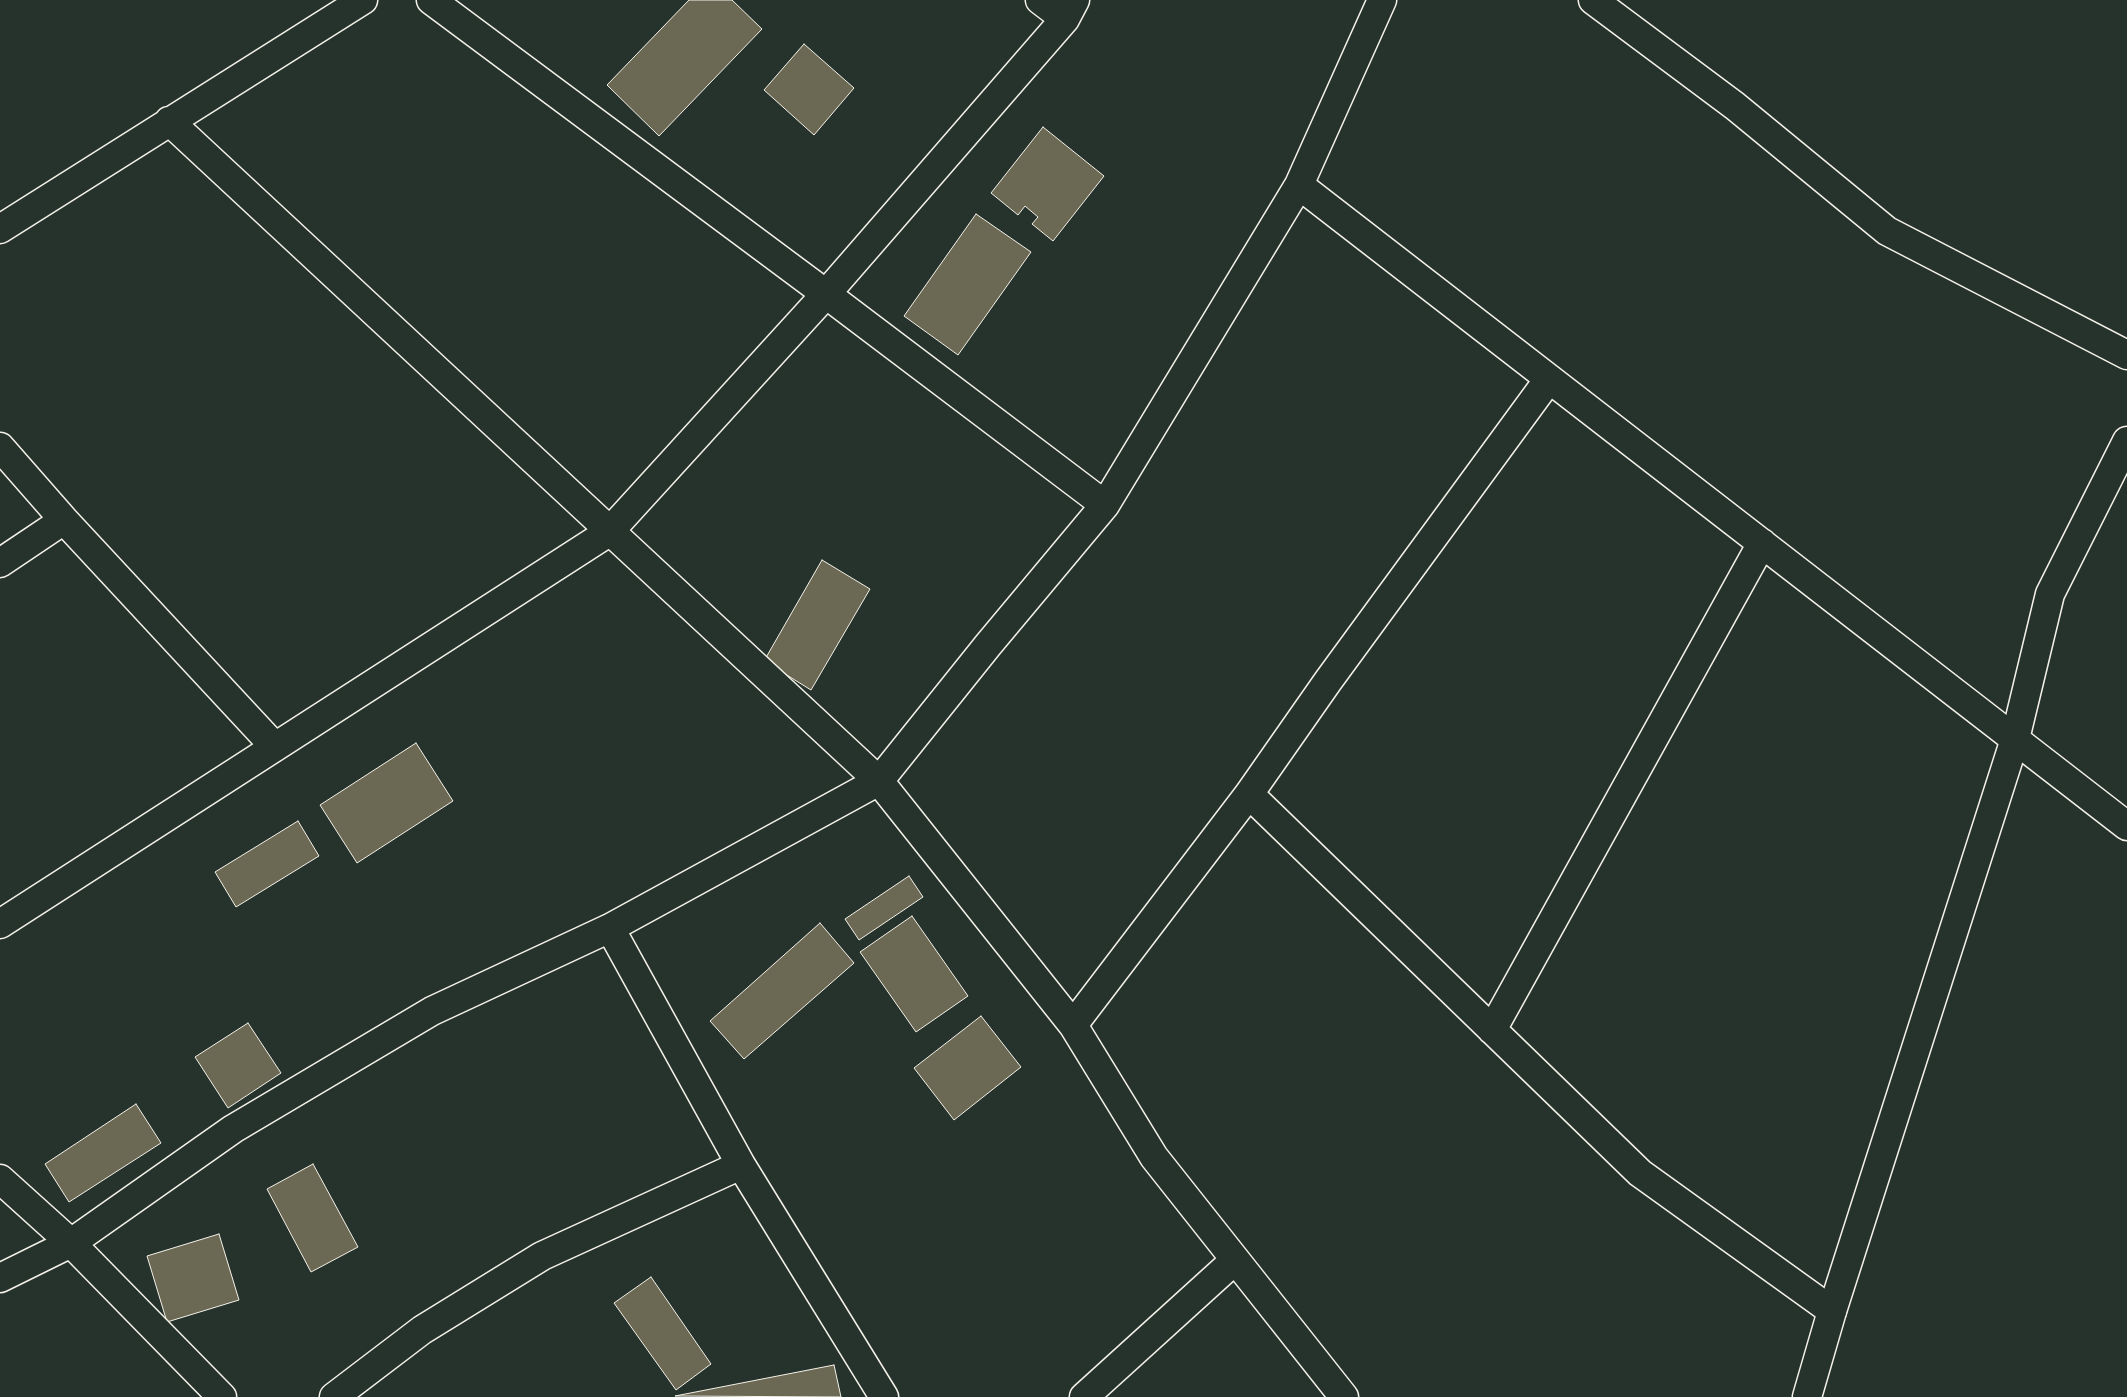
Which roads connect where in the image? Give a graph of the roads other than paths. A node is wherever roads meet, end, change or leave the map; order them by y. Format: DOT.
graph roads {
  1 [pos="363,0"];
  2 [pos="431,0"];
  3 [pos="1040,0"];
  4 [pos="1382,0"];
  5 [pos="1593,0"];
  6 [pos="1070,9"];
  7 [pos="169,121"];
  8 [pos="1299,185"];
  9 [pos="0,229"];
  10 [pos="826,294"];
  11 [pos="2127,355"];
  12 [pos="1549,379"];
  13 [pos="2127,441"];
  14 [pos="0,447"];
  15 [pos="1105,505"];
  16 [pos="64,520"];
  17 [pos="609,532"];
  18 [pos="1762,544"];
  19 [pos="0,563"];
  20 [pos="2015,739"];
  21 [pos="275,747"];
  22 [pos="878,781"];
  23 [pos="1249,794"];
  24 [pos="2127,826"];
  25 [pos="0,924"];
  26 [pos="610,928"];
  27 [pos="1073,1025"];
  28 [pos="1492,1030"];
  29 [pos="742,1165"];
  30 [pos="0,1179"];
  31 [pos="71,1243"];
  32 [pos="1235,1260"];
  33 [pos="0,1278"];
  34 [pos="1832,1311"];
  35 [pos="222,1397"];
  36 [pos="334,1397"];
  37 [pos="884,1397"];
  38 [pos="1084,1397"];
  39 [pos="1344,1397"];
  40 [pos="1807,1397"];
  1 -- 7 [label="street"];
  2 -- 10 [label="street"];
  3 -- 6 [label="street"];
  4 -- 8 [label="street"];
  5 -- 11 [label="street"];
  6 -- 10 [label="street"];
  7 -- 9 [label="street"];
  7 -- 17 [label="street"];
  8 -- 12 [label="street"];
  8 -- 15 [label="street"];
  10 -- 15 [label="street"];
  10 -- 17 [label="street"];
  12 -- 18 [label="street"];
  12 -- 23 [label="street"];
  13 -- 20 [label="street"];
  14 -- 16 [label="street"];
  15 -- 22 [label="street"];
  16 -- 19 [label="street"];
  16 -- 21 [label="street"];
  17 -- 21 [label="street"];
  17 -- 22 [label="street"];
  18 -- 20 [label="street"];
  18 -- 28 [label="street"];
  20 -- 24 [label="street"];
  20 -- 34 [label="street"];
  21 -- 25 [label="street"];
  22 -- 26 [label="street"];
  22 -- 27 [label="street"];
  23 -- 27 [label="street"];
  23 -- 28 [label="street"];
  26 -- 29 [label="street"];
  26 -- 31 [label="street"];
  27 -- 32 [label="street"];
  28 -- 34 [label="street"];
  29 -- 36 [label="street"];
  29 -- 37 [label="street"];
  30 -- 31 [label="street"];
  31 -- 33 [label="street"];
  31 -- 35 [label="street"];
  32 -- 38 [label="street"];
  32 -- 39 [label="street"];
  34 -- 40 [label="street"];
}
